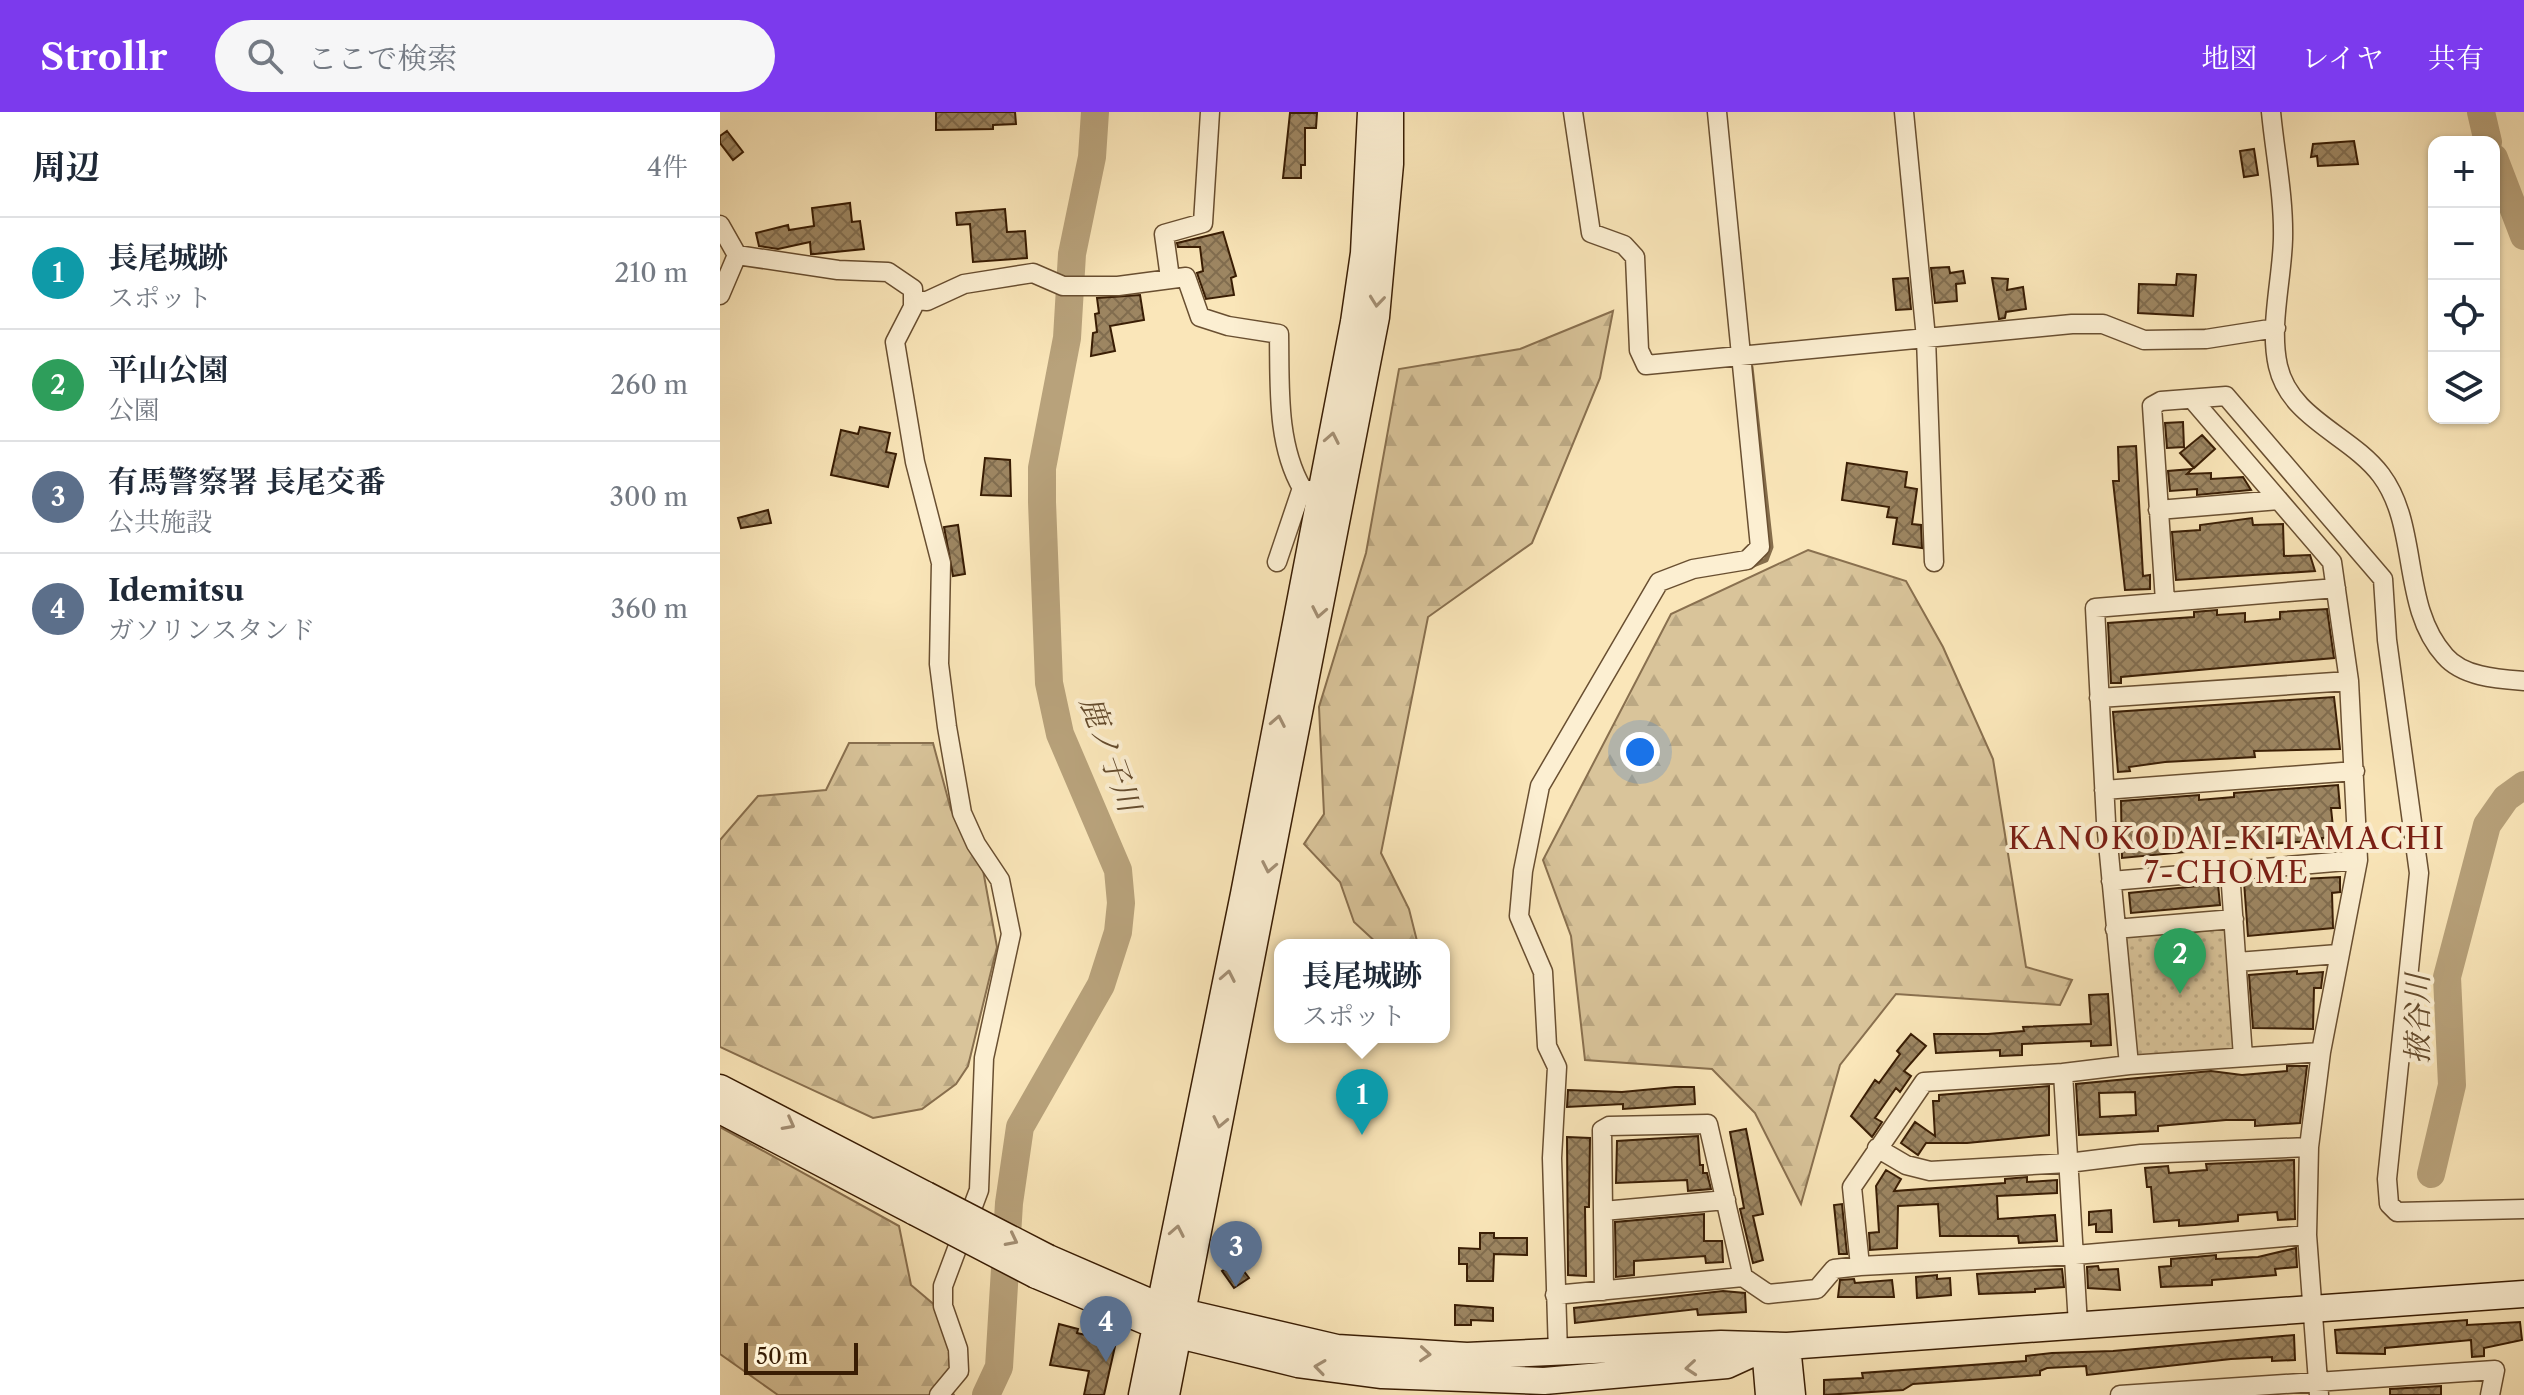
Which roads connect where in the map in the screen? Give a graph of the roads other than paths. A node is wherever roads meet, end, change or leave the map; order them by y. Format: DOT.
graph roads {
  1 [pos="1210,112"];
  2 [pos="1371,112"];
  3 [pos="1390,112"];
  4 [pos="1573,112"];
  5 [pos="1717,112"];
  6 [pos="1904,112"];
  7 [pos="2271,112"];
  8 [pos="720,225"];
  9 [pos="737,255"];
  10 [pos="1170,278"];
  11 [pos="720,295"];
  12 [pos="915,300"];
  13 [pos="2276,328"];
  14 [pos="1926,338"];
  15 [pos="1741,355"];
  16 [pos="2192,399"];
  17 [pos="1321,492"];
  18 [pos="2279,500"];
  19 [pos="2158,510"];
  20 [pos="1277,562"];
  21 [pos="1934,562"];
  22 [pos="2336,588"];
  23 [pos="2165,601"];
  24 [pos="2349,681"];
  25 [pos="2524,681"];
  26 [pos="2099,698"];
  27 [pos="2355,771"];
  28 [pos="2104,790"];
  29 [pos="2358,860"];
  30 [pos="2230,871"];
  31 [pos="2111,881"];
  32 [pos="2234,919"];
  33 [pos="2115,929"];
  34 [pos="2338,954"];
  35 [pos="2237,962"];
  36 [pos="2321,1052"];
  37 [pos="2243,1057"];
  38 [pos="2129,1065"];
  39 [pos="2063,1073"];
  40 [pos="720,1088"];
  41 [pos="720,1110"];
  42 [pos="2309,1147"];
  43 [pos="1877,1148"];
  44 [pos="2068,1163"];
  45 [pos="1726,1200"];
  46 [pos="921,1204"];
  47 [pos="2524,1209"];
  48 [pos="1603,1211"];
  49 [pos="2307,1235"];
  50 [pos="2075,1255"];
  51 [pos="1860,1266"];
  52 [pos="1743,1277"];
  53 [pos="1604,1291"];
  54 [pos="2524,1294"];
  55 [pos="1555,1295"];
  56 [pos="2314,1309"];
  57 [pos="1170,1321"];
  58 [pos="2078,1325"];
  59 [pos="1776,1347"];
  60 [pos="1558,1353"];
  61 [pos="2319,1389"];
  62 [pos="939,1395"];
  63 [pos="1142,1395"];
  64 [pos="1166,1395"];
  65 [pos="1769,1395"];
  66 [pos="1792,1395"];
  67 [pos="2120,1395"];
  68 [pos="2490,1395"];
  1 -- 10 [label="street"];
  17 -- 2 [label="street, one-way"];
  3 -- 17 [label="street, one-way"];
  4 -- 15 [label="street"];
  5 -- 15 [label="street"];
  6 -- 14 [label="street"];
  7 -- 13 [label="street"];
  8 -- 9 [label="street"];
  9 -- 11 [label="street"];
  9 -- 12 [label="street"];
  10 -- 12 [label="street"];
  10 -- 17 [label="street"];
  12 -- 62 [label="street"];
  13 -- 14 [label="street"];
  13 -- 25 [label="street"];
  14 -- 15 [label="street"];
  14 -- 21 [label="street"];
  15 -- 55 [label="street"];
  16 -- 18 [label="street"];
  16 -- 19 [label="street"];
  16 -- 47 [label="street"];
  17 -- 20 [label="street"];
  17 -- 57 [label="street"];
  18 -- 19 [label="street"];
  18 -- 22 [label="street"];
  19 -- 23 [label="street"];
  22 -- 23 [label="street"];
  22 -- 24 [label="street"];
  23 -- 26 [label="street"];
  24 -- 26 [label="street"];
  24 -- 27 [label="street"];
  26 -- 28 [label="street"];
  27 -- 28 [label="street"];
  27 -- 29 [label="street"];
  28 -- 31 [label="street"];
  29 -- 30 [label="street"];
  29 -- 34 [label="street"];
  30 -- 31 [label="street"];
  30 -- 32 [label="street"];
  31 -- 33 [label="street"];
  32 -- 33 [label="street"];
  32 -- 35 [label="street"];
  33 -- 38 [label="street"];
  34 -- 35 [label="street"];
  34 -- 36 [label="street"];
  35 -- 37 [label="street"];
  36 -- 37 [label="street"];
  36 -- 42 [label="street"];
  37 -- 38 [label="street"];
  38 -- 39 [label="street"];
  39 -- 43 [label="street"];
  39 -- 44 [label="street"];
  40 -- 46 [label="street, one-way"];
  41 -- 46 [label="street"];
  42 -- 44 [label="street"];
  42 -- 49 [label="street"];
  43 -- 44 [label="street"];
  43 -- 51 [label="street"];
  44 -- 50 [label="street"];
  45 -- 48 [label="street"];
  45 -- 48 [label="street"];
  45 -- 52 [label="street"];
  46 -- 57 [label="street, bridge"];
  48 -- 53 [label="street"];
  49 -- 50 [label="street"];
  49 -- 56 [label="street"];
  50 -- 51 [label="street"];
  50 -- 58 [label="street"];
  51 -- 52 [label="street"];
  52 -- 53 [label="street"];
  53 -- 55 [label="street"];
  54 -- 56 [label="street"];
  55 -- 60 [label="street"];
  56 -- 58 [label="street"];
  56 -- 61 [label="street"];
  59 -- 57 [label="street, one-way"];
  57 -- 60 [label="street, one-way"];
  57 -- 63 [label="street"];
  57 -- 64 [label="street"];
  58 -- 59 [label="street"];
  59 -- 60 [label="street"];
  59 -- 65 [label="street"];
  59 -- 66 [label="street"];
  61 -- 67 [label="street"];
  61 -- 68 [label="street"];
}
